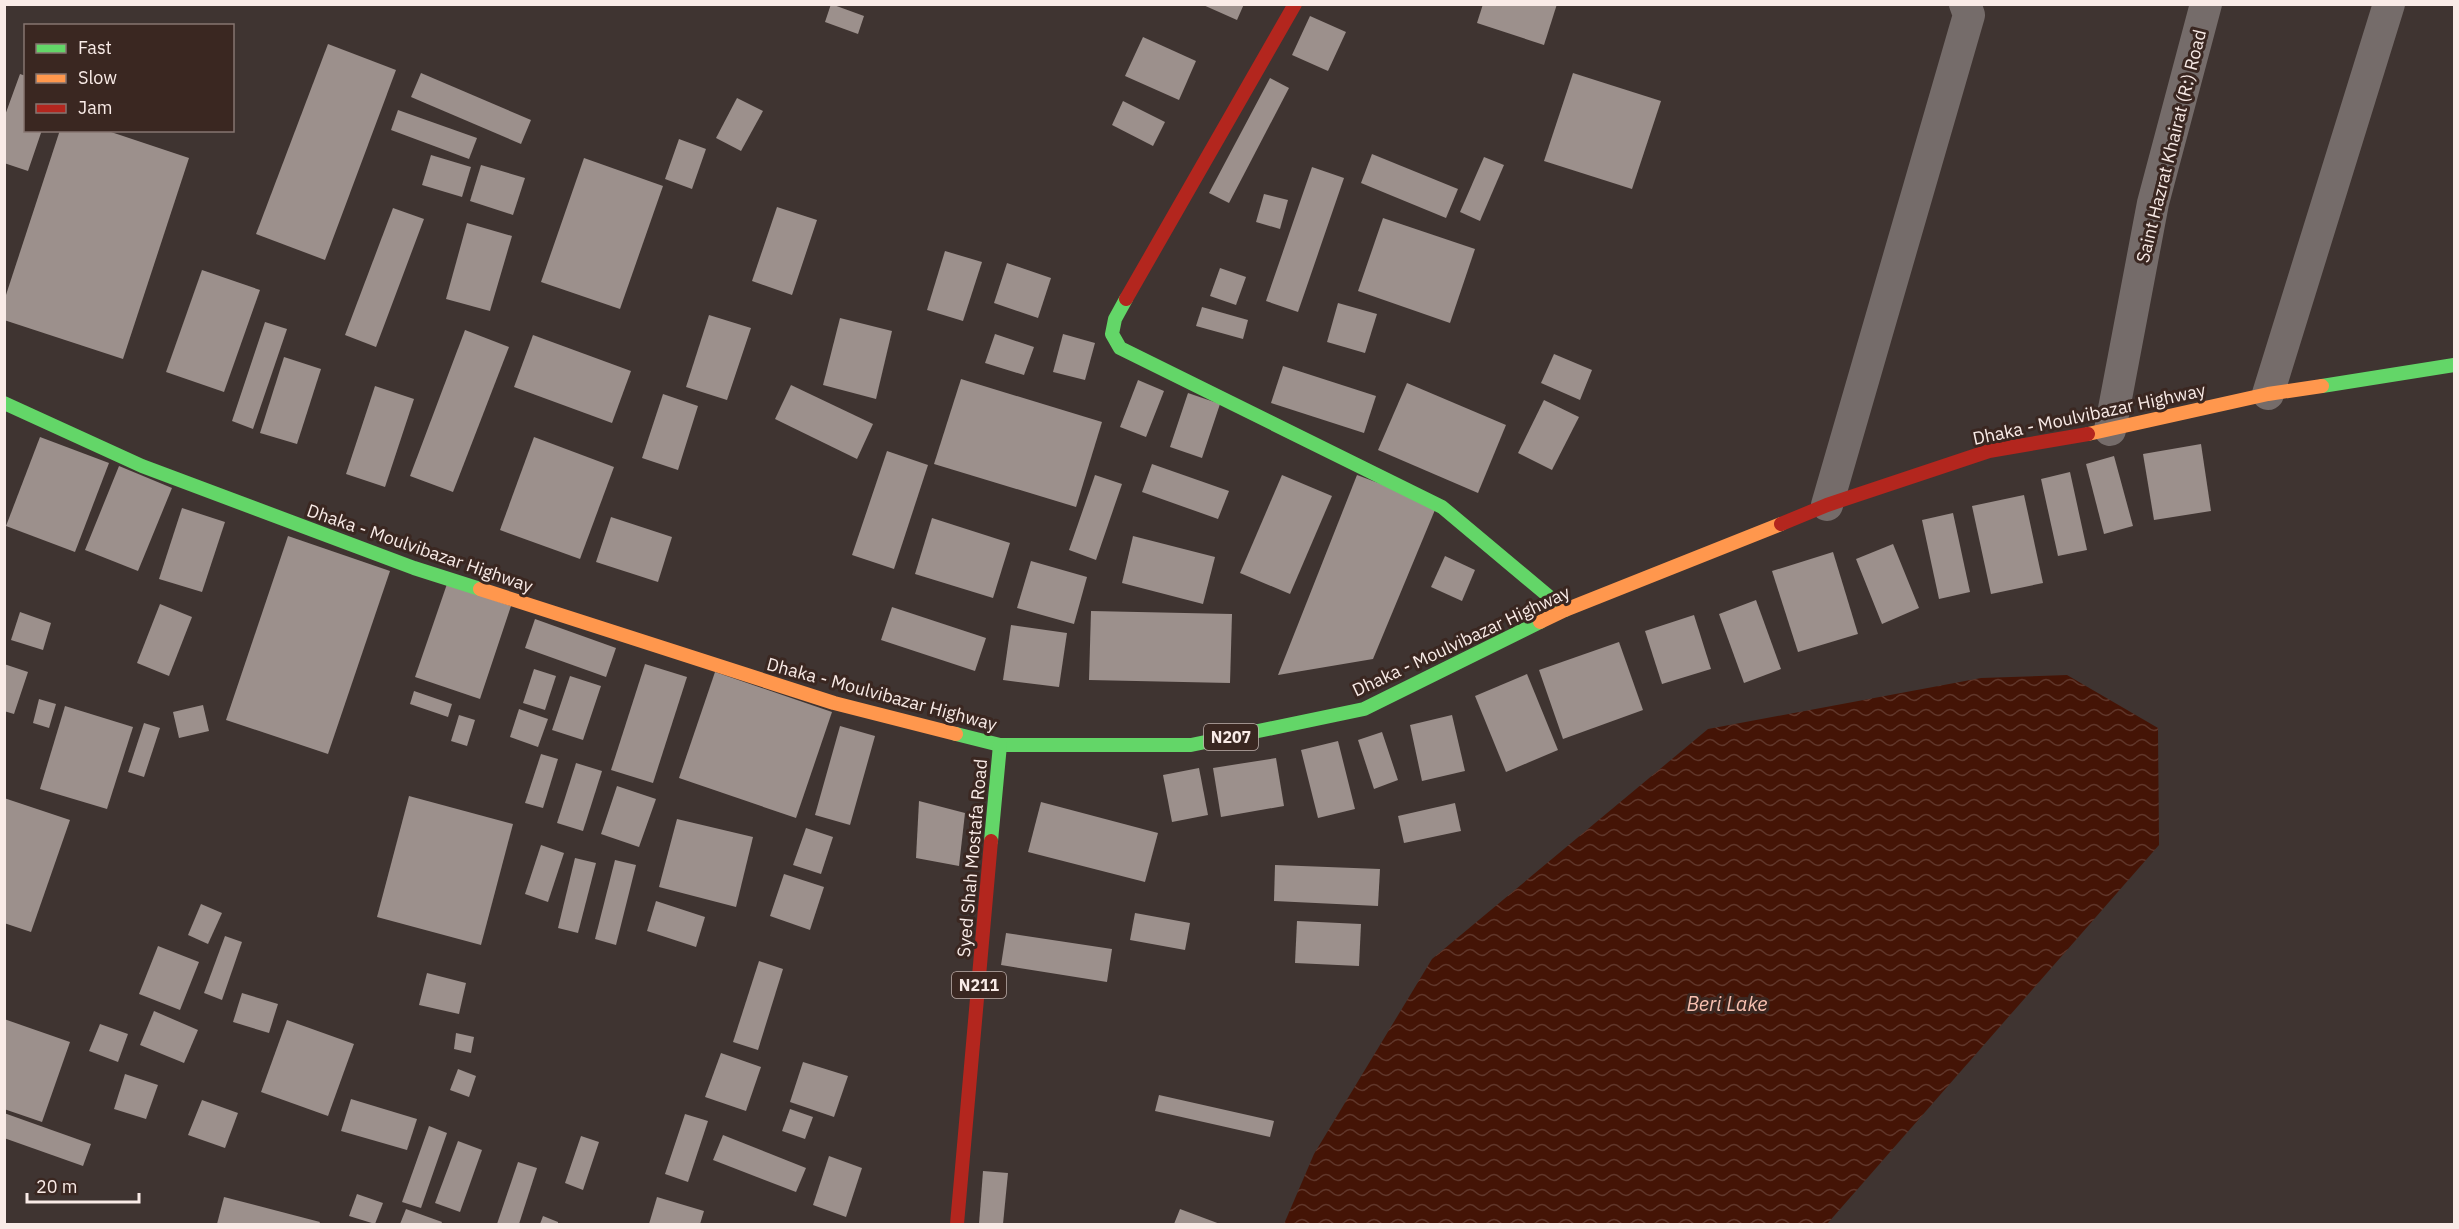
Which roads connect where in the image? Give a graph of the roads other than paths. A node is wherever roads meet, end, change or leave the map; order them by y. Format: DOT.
graph roads {
  1 [pos="1295,4"];
  2 [pos="1965,4"];
  3 [pos="2206,4"];
  4 [pos="2389,4"];
  5 [pos="2454,365"];
  6 [pos="2268,394"];
  7 [pos="4,403"];
  8 [pos="2110,430"];
  9 [pos="1827,505"];
  10 [pos="1565,610"];
  11 [pos="1000,745"];
  12 [pos="957,1224"];
  1 -- 10 [label="main road"];
  2 -- 9 [label="street"];
  3 -- 8 [label="street, Saint Hazrat Khairat (R:) Road"];
  4 -- 6 [label="street"];
  5 -- 6 [label="main road, Dhaka - Moulvibazar Highway / N207"];
  6 -- 8 [label="main road, Dhaka - Moulvibazar Highway / N207"];
  7 -- 11 [label="main road, Dhaka - Moulvibazar Highway / N207"];
  8 -- 9 [label="main road, Dhaka - Moulvibazar Highway / N207"];
  9 -- 10 [label="main road, Dhaka - Moulvibazar Highway / N207"];
  10 -- 11 [label="main road, Dhaka - Moulvibazar Highway / N207"];
  11 -- 12 [label="main road, Syed Shah Mostafa Road / N211"];
}
